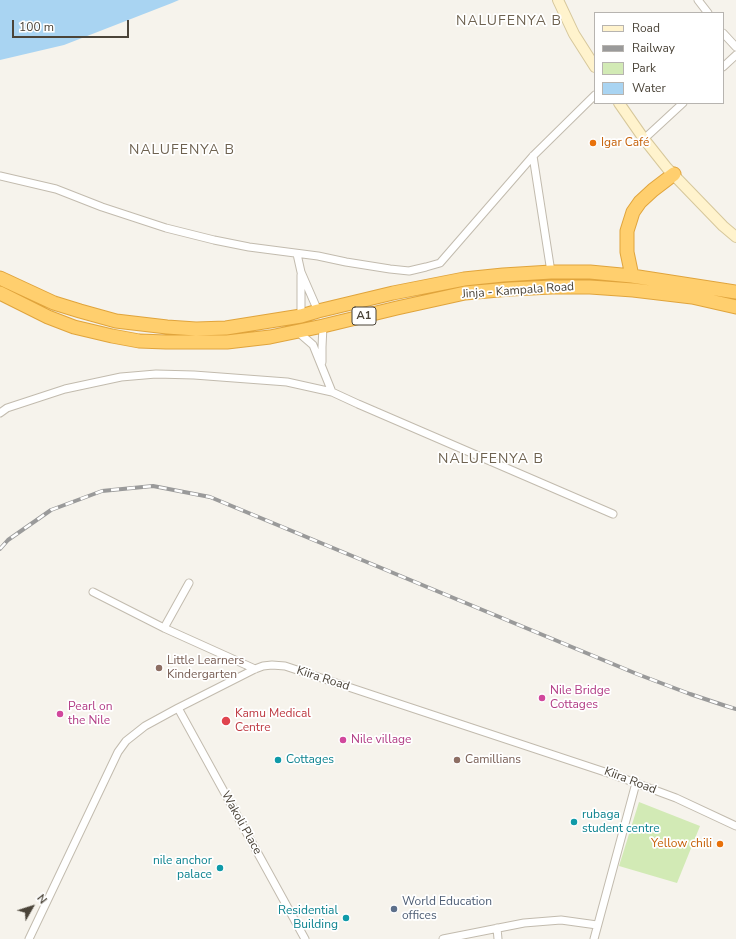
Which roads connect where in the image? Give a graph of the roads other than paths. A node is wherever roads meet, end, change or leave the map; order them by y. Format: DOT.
graph roads {
  1 [pos="558,0"];
  2 [pos="698,0"];
  3 [pos="707,12"];
  4 [pos="724,34"];
  5 [pos="736,47"];
  6 [pos="736,55"];
  7 [pos="594,65"];
  8 [pos="724,66"];
  9 [pos="594,96"];
  10 [pos="620,104"];
  11 [pos="683,104"];
  12 [pos="644,139"];
  13 [pos="533,156"];
  14 [pos="674,174"];
  15 [pos="0,176"];
  16 [pos="736,237"];
  17 [pos="297,254"];
  18 [pos="301,272"];
  19 [pos="551,272"];
  20 [pos="632,276"];
  21 [pos="0,278"];
  22 [pos="736,292"];
  23 [pos="0,293"];
  24 [pos="736,307"];
  25 [pos="318,311"];
  26 [pos="301,316"];
  27 [pos="323,326"];
  28 [pos="298,332"];
  29 [pos="322,368"];
  30 [pos="332,392"];
  31 [pos="0,413"];
  32 [pos="613,514"];
  33 [pos="189,583"];
  34 [pos="93,592"];
  35 [pos="164,628"];
  36 [pos="255,669"];
  37 [pos="178,708"];
  38 [pos="636,783"];
  39 [pos="736,826"];
  40 [pos="597,925"];
  41 [pos="497,928"];
  42 [pos="29,939"];
  43 [pos="305,939"];
  44 [pos="442,939"];
  45 [pos="498,939"];
  46 [pos="594,939"];
  1 -- 7 [label="main road"];
  2 -- 3 [label="street"];
  4 -- 5 [label="street"];
  6 -- 8 [label="street"];
  9 -- 13 [label="street"];
  10 -- 12 [label="main road"];
  11 -- 12 [label="street"];
  12 -- 14 [label="main road"];
  13 -- 17 [label="street"];
  13 -- 19 [label="street"];
  14 -- 16 [label="main road"];
  14 -- 20 [label="highway"];
  15 -- 17 [label="street"];
  17 -- 18 [label="street"];
  18 -- 25 [label="street"];
  18 -- 26 [label="street"];
  19 -- 20 [label="highway, Jinja - Kampala Road / A1"];
  19 -- 25 [label="highway, Jinja - Kampala Road / A1"];
  20 -- 22 [label="highway, Jinja - Kampala Road / A1"];
  21 -- 26 [label="highway, Jinja - Kampala Road / A1"];
  23 -- 28 [label="highway, Jinja - Kampala Road / A1"];
  24 -- 27 [label="highway, Jinja - Kampala Road / A1"];
  25 -- 26 [label="highway, Jinja - Kampala Road / A1"];
  27 -- 28 [label="highway, Jinja - Kampala Road / A1"];
  27 -- 29 [label="street"];
  28 -- 29 [label="street"];
  29 -- 30 [label="street"];
  30 -- 31 [label="street"];
  30 -- 32 [label="street"];
  33 -- 35 [label="street"];
  34 -- 35 [label="street"];
  35 -- 36 [label="street"];
  36 -- 37 [label="street, Kiira Road"];
  36 -- 38 [label="street, Kiira Road"];
  37 -- 42 [label="street, Kiira Road"];
  37 -- 43 [label="street, Wakoli Place"];
  38 -- 39 [label="street, Kiira Road"];
  38 -- 40 [label="street"];
  40 -- 41 [label="street"];
  40 -- 46 [label="street"];
  41 -- 44 [label="street"];
  41 -- 45 [label="street"];
}
